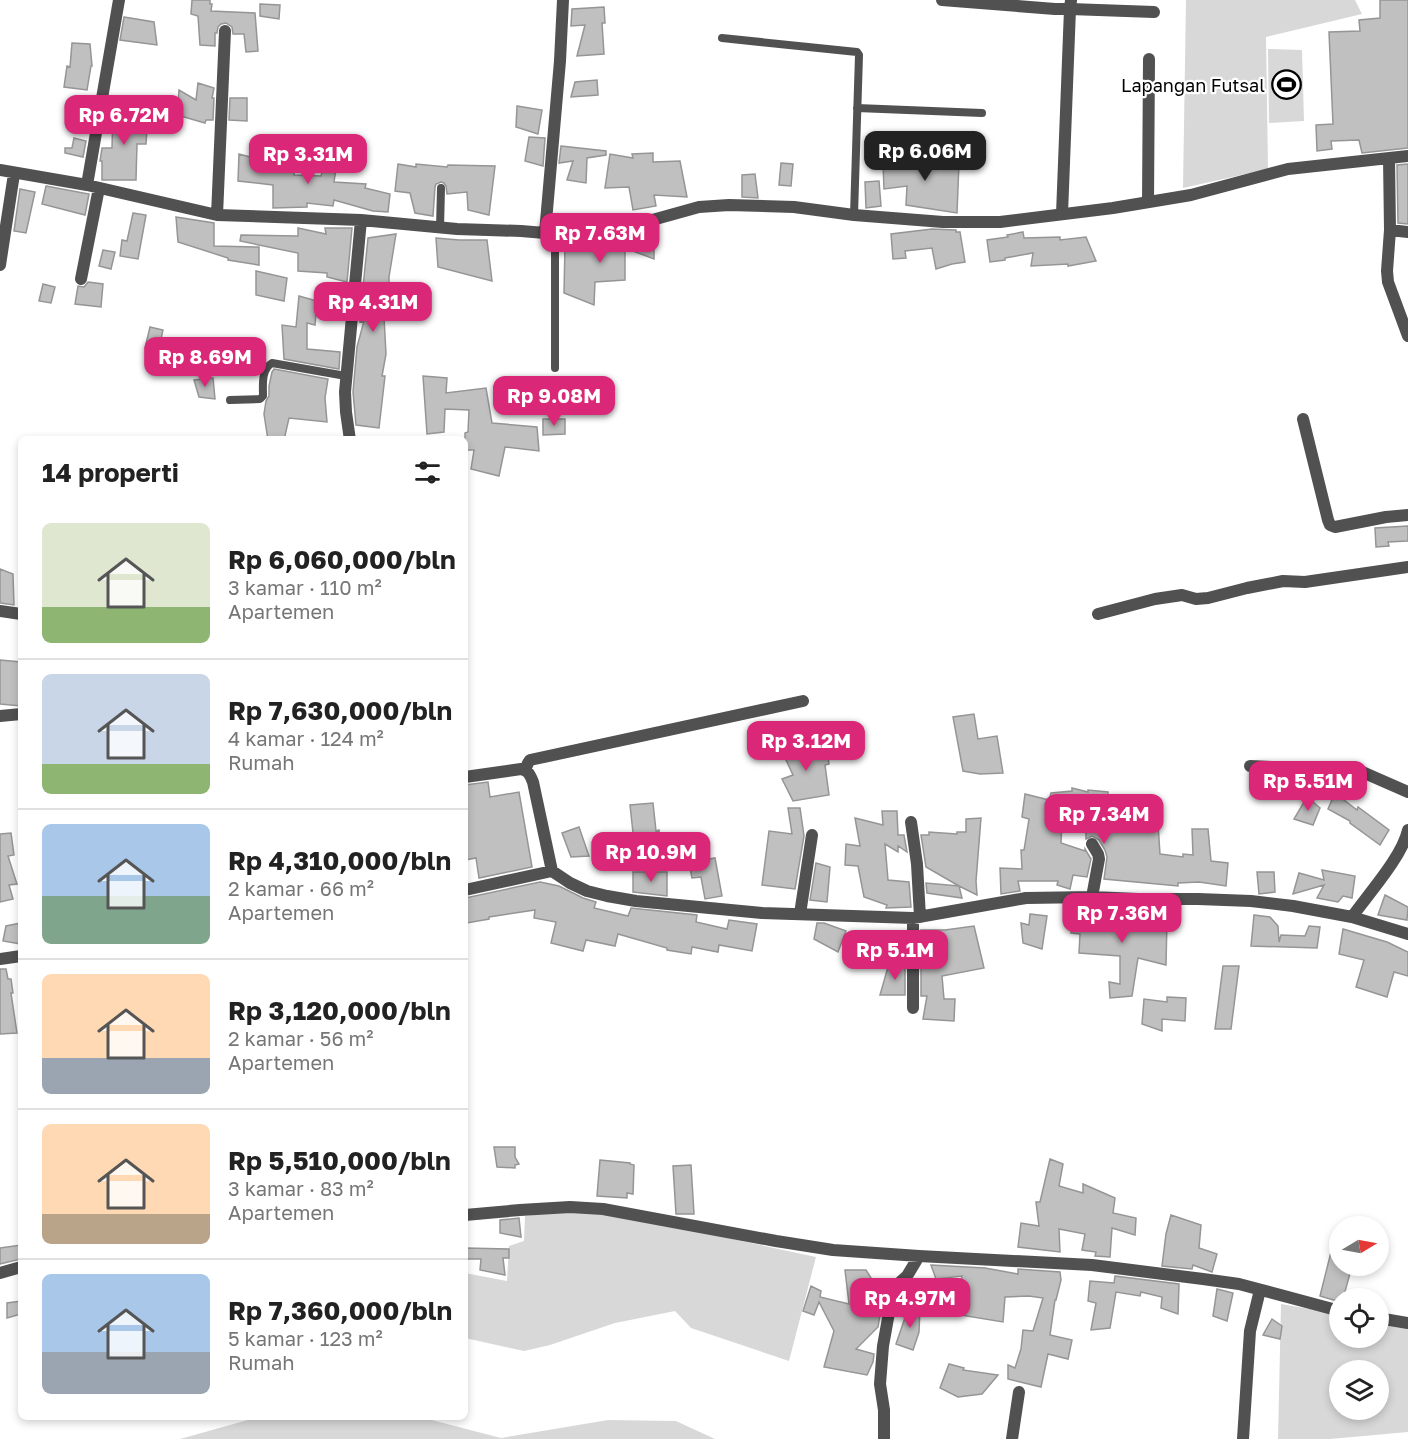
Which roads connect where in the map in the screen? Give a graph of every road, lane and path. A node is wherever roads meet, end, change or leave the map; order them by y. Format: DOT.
graph roads {
  1 [pos="119,0"];
  2 [pos="563,0"];
  3 [pos="942,0"];
  4 [pos="1070,4"];
  5 [pos="1154,12"];
  6 [pos="225,31"];
  7 [pos="722,38"];
  8 [pos="1149,59"];
  9 [pos="857,108"];
  10 [pos="982,113"];
  11 [pos="1408,156"];
  12 [pos="1389,158"];
  13 [pos="0,170"];
  14 [pos="14,174"];
  15 [pos="93,187"];
  16 [pos="441,188"];
  17 [pos="1148,202"];
  18 [pos="1062,214"];
  19 [pos="217,215"];
  20 [pos="854,215"];
  21 [pos="361,220"];
  22 [pos="440,228"];
  23 [pos="1390,230"];
  24 [pos="1408,232"];
  25 [pos="550,233"];
  26 [pos="0,265"];
  27 [pos="81,279"];
  28 [pos="1408,336"];
  29 [pos="555,368"];
  30 [pos="346,376"];
  31 [pos="230,400"];
  32 [pos="1303,419"];
  33 [pos="349,436"];
  34 [pos="1408,515"];
  35 [pos="1408,567"];
  36 [pos="0,611"];
  37 [pos="18,614"];
  38 [pos="1098,614"];
  39 [pos="803,701"];
  40 [pos="18,714"];
  41 [pos="0,716"];
  42 [pos="1250,766"];
  43 [pos="525,770"];
  44 [pos="468,777"];
  45 [pos="1408,792"];
  46 [pos="911,822"];
  47 [pos="1408,830"];
  48 [pos="812,835"];
  49 [pos="1092,844"];
  50 [pos="552,871"];
  51 [pos="468,889"];
  52 [pos="1092,897"];
  53 [pos="800,914"];
  54 [pos="1352,917"];
  55 [pos="916,918"];
  56 [pos="1408,934"];
  57 [pos="18,956"];
  58 [pos="0,959"];
  59 [pos="913,1008"];
  60 [pos="468,1215"];
  61 [pos="919,1256"];
  62 [pos="18,1268"];
  63 [pos="0,1273"];
  64 [pos="1260,1290"];
  65 [pos="1329,1308"];
  66 [pos="1389,1320"];
  67 [pos="1408,1323"];
  68 [pos="1018,1392"];
  69 [pos="884,1439"];
  70 [pos="1012,1439"];
  71 [pos="1243,1439"];
  1 -- 15 [label="street"];
  2 -- 25 [label="street"];
  3 -- 4 [label="street"];
  4 -- 5 [label="street"];
  4 -- 18 [label="street"];
  6 -- 19 [label="street"];
  7 -- 9 [label="lane"];
  8 -- 17 [label="street"];
  9 -- 10 [label="lane"];
  9 -- 20 [label="lane"];
  11 -- 12 [label="street"];
  12 -- 17 [label="street"];
  12 -- 23 [label="street"];
  13 -- 14 [label="street"];
  14 -- 15 [label="street"];
  14 -- 26 [label="street"];
  15 -- 19 [label="street"];
  15 -- 27 [label="street"];
  16 -- 22 [label="lane"];
  17 -- 18 [label="street"];
  18 -- 20 [label="street"];
  19 -- 21 [label="street"];
  20 -- 25 [label="street"];
  21 -- 22 [label="street"];
  21 -- 30 [label="street"];
  22 -- 25 [label="street"];
  23 -- 24 [label="street"];
  23 -- 28 [label="street"];
  25 -- 29 [label="lane"];
  30 -- 31 [label="lane"];
  30 -- 33 [label="street"];
  32 -- 34 [label="street"];
  35 -- 38 [label="street"];
  36 -- 37 [label="street"];
  39 -- 43 [label="street"];
  40 -- 41 [label="street"];
  42 -- 45 [label="street"];
  43 -- 44 [label="street"];
  43 -- 50 [label="street"];
  46 -- 55 [label="street"];
  47 -- 54 [label="street"];
  48 -- 53 [label="street"];
  49 -- 52 [label="street"];
  50 -- 51 [label="street"];
  50 -- 53 [label="street"];
  52 -- 54 [label="street"];
  52 -- 55 [label="street"];
  53 -- 55 [label="street"];
  54 -- 56 [label="street"];
  55 -- 59 [label="street"];
  57 -- 58 [label="street"];
  60 -- 61 [label="street"];
  61 -- 64 [label="street"];
  61 -- 69 [label="street"];
  62 -- 63 [label="street"];
  64 -- 65 [label="street"];
  64 -- 71 [label="street"];
  66 -- 67 [label="street"];
  68 -- 70 [label="street"];
}
